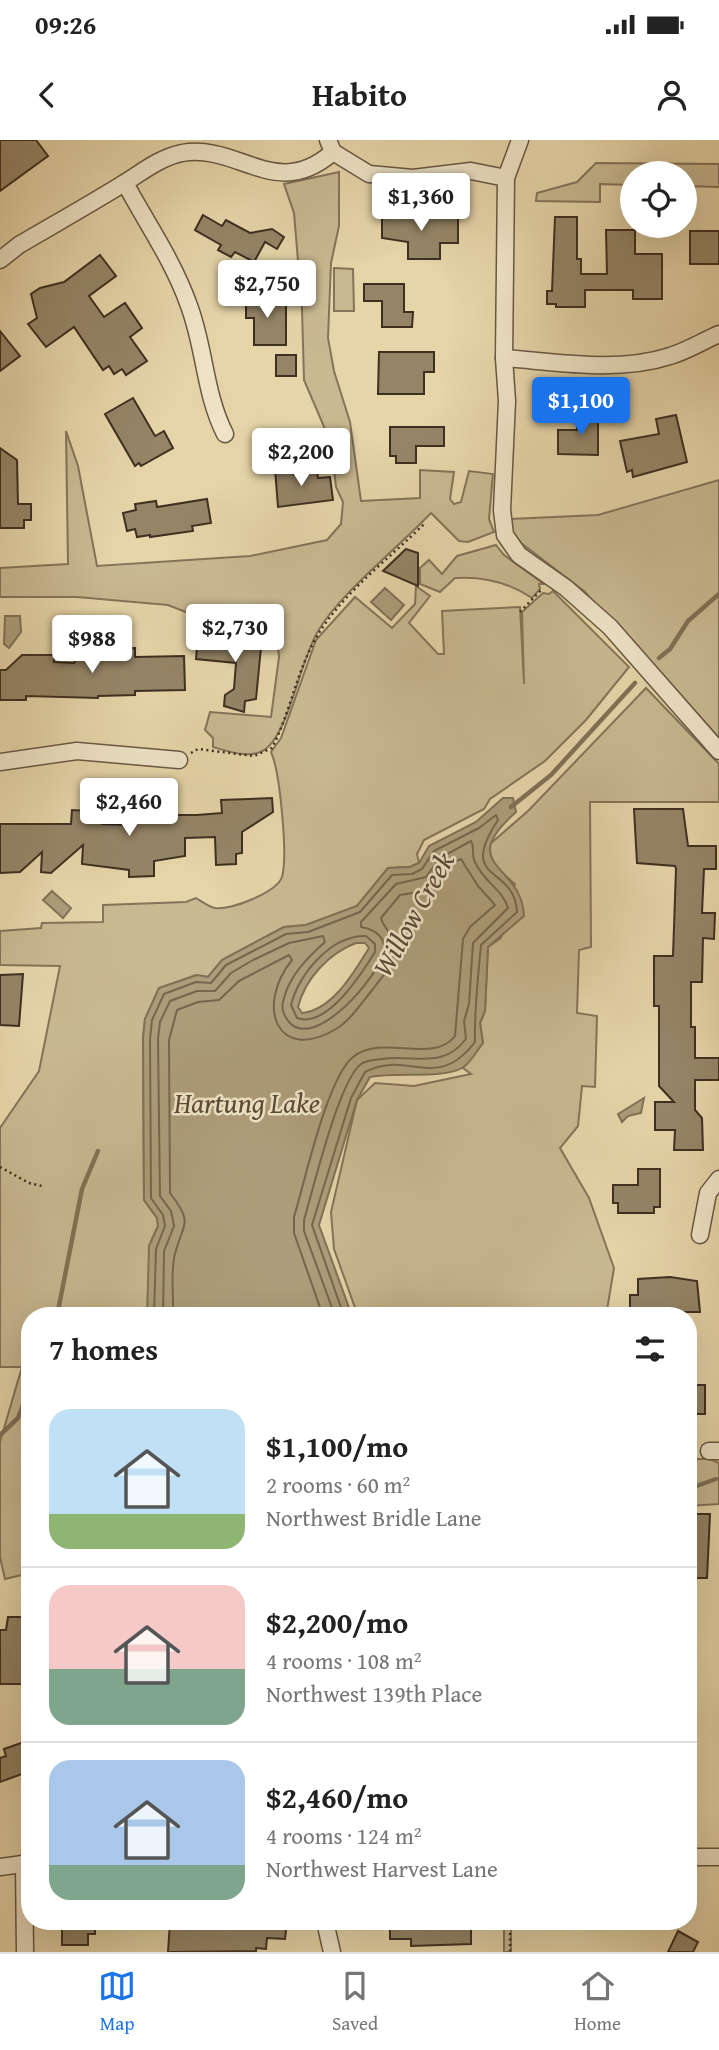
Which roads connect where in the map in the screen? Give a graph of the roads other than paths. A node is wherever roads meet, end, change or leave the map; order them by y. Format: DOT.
graph roads {
  1 [pos="520,140"];
  2 [pos="330,146"];
  3 [pos="506,178"];
  4 [pos="125,183"];
  5 [pos="0,260"];
  6 [pos="719,334"];
  7 [pos="504,358"];
  8 [pos="225,434"];
  9 [pos="719,751"];
  10 [pos="179,760"];
  11 [pos="0,762"];
  12 [pos="719,1179"];
  13 [pos="700,1235"];
  14 [pos="719,1856"];
  15 [pos="697,1857"];
  16 [pos="21,1864"];
  17 [pos="0,1867"];
  18 [pos="25,1930"];
  19 [pos="327,1930"];
  20 [pos="25,1952"];
  21 [pos="332,1952"];
  1 -- 3 [label="street"];
  2 -- 3 [label="street"];
  2 -- 4 [label="street"];
  3 -- 7 [label="street"];
  4 -- 5 [label="street"];
  4 -- 8 [label="street"];
  6 -- 7 [label="street"];
  7 -- 9 [label="street"];
  10 -- 11 [label="street"];
  12 -- 13 [label="street"];
  14 -- 15 [label="street"];
  16 -- 17 [label="street"];
  18 -- 20 [label="street"];
  19 -- 21 [label="street"];
}
